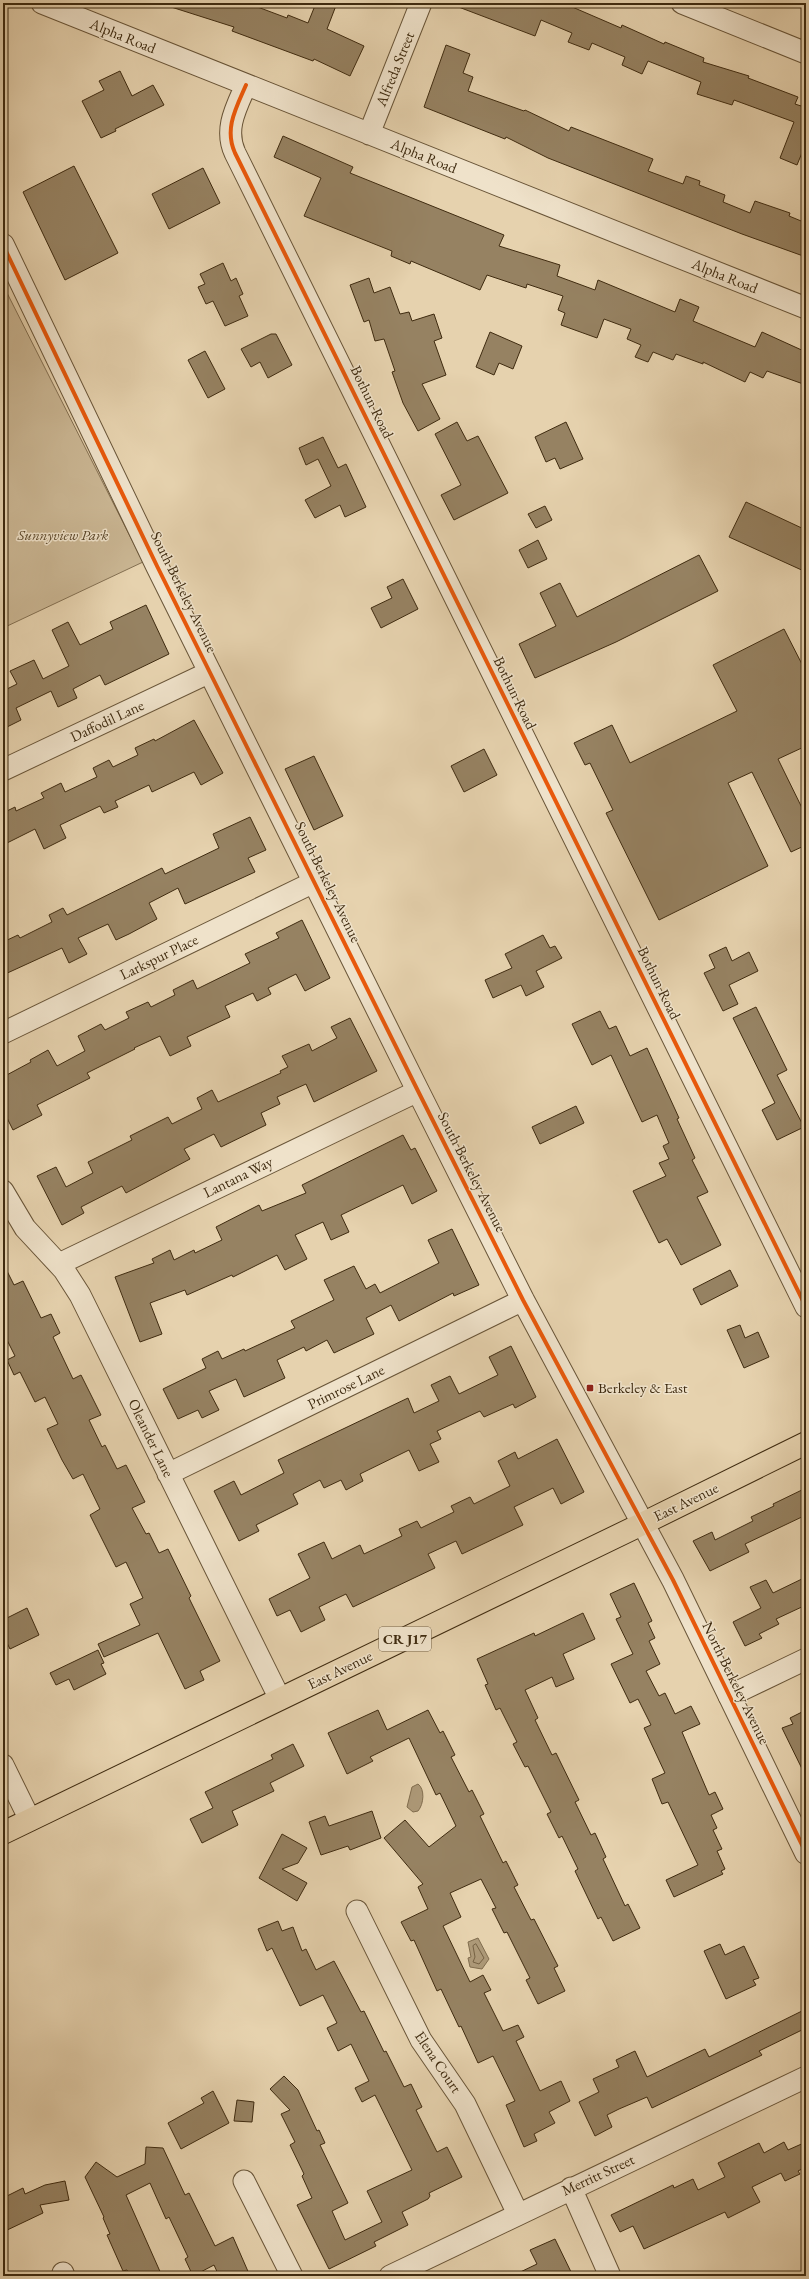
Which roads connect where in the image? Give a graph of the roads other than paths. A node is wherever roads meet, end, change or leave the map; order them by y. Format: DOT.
graph roads {
  1 [pos="42,3"];
  2 [pos="421,3"];
  3 [pos="682,3"];
  4 [pos="806,53"];
  5 [pos="246,86"];
  6 [pos="369,134"];
  7 [pos="3,245"];
  8 [pos="806,308"];
  9 [pos="210,672"];
  10 [pos="3,770"];
  11 [pos="314,882"];
  12 [pos="3,1033"];
  13 [pos="418,1091"];
  14 [pos="3,1191"];
  15 [pos="59,1264"];
  16 [pos="523,1300"];
  17 [pos="806,1307"];
  18 [pos="806,1442"];
  19 [pos="168,1474"];
  20 [pos="642,1524"];
  21 [pos="806,1659"];
  22 [pos="729,1696"];
  23 [pos="280,1699"];
  24 [pos="3,1765"];
  25 [pos="30,1820"];
  26 [pos="3,1833"];
  27 [pos="806,1853"];
  28 [pos="357,1911"];
  29 [pos="806,2077"];
  30 [pos="244,2181"];
  31 [pos="570,2188"];
  32 [pos="518,2214"];
  33 [pos="292,2276"];
  34 [pos="390,2276"];
  35 [pos="610,2276"];
  1 -- 5 [label="street, Alpha Road"];
  2 -- 6 [label="street, Alfreda Street"];
  3 -- 4 [label="street"];
  5 -- 6 [label="street, Alpha Road"];
  5 -- 17 [label="street, Bothun Road"];
  6 -- 8 [label="street, Alpha Road"];
  7 -- 9 [label="street, South Berkeley Avenue"];
  9 -- 10 [label="street, Daffodil Lane"];
  9 -- 11 [label="street, South Berkeley Avenue"];
  11 -- 12 [label="street, Larkspur Place"];
  11 -- 13 [label="street, South Berkeley Avenue"];
  13 -- 15 [label="street, Lantana Way"];
  13 -- 16 [label="street, South Berkeley Avenue"];
  14 -- 15 [label="street, Oleander Lane"];
  15 -- 19 [label="street, Oleander Lane"];
  16 -- 19 [label="street, Primrose Lane"];
  16 -- 20 [label="street, South Berkeley Avenue"];
  18 -- 20 [label="main road, East Avenue / CR J17"];
  19 -- 23 [label="street, Oleander Lane"];
  20 -- 22 [label="street, North Berkeley Avenue"];
  20 -- 23 [label="main road, East Avenue / CR J17"];
  21 -- 22 [label="street"];
  22 -- 27 [label="street, North Berkeley Avenue"];
  23 -- 25 [label="main road, East Avenue / CR J17"];
  24 -- 25 [label="street"];
  25 -- 26 [label="main road, East Avenue / CR J17"];
  28 -- 32 [label="street, Elena Court"];
  29 -- 31 [label="street, Merritt Street"];
  30 -- 33 [label="street"];
  31 -- 32 [label="street, Merritt Street"];
  31 -- 35 [label="street"];
  32 -- 34 [label="street, Merritt Street"];
}
